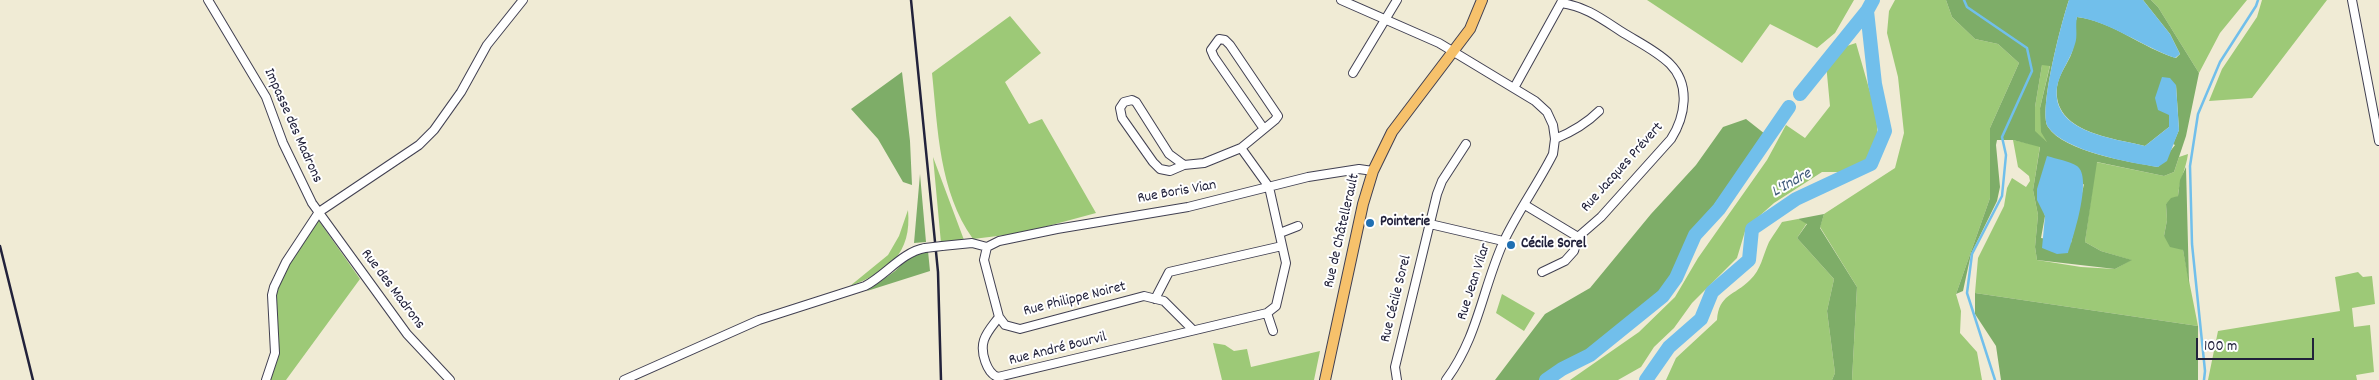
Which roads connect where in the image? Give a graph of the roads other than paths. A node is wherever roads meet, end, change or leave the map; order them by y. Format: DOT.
graph roads {
  1 [pos="208,0"];
  2 [pos="523,0"];
  3 [pos="1342,0"];
  4 [pos="1397,0"];
  5 [pos="1482,0"];
  6 [pos="2352,0"];
  7 [pos="1560,2"];
  8 [pos="1386,19"];
  9 [pos="1454,52"];
  10 [pos="1353,73"];
  11 [pos="1514,88"];
  12 [pos="1599,111"];
  13 [pos="1264,129"];
  14 [pos="1555,139"];
  15 [pos="2379,141"];
  16 [pos="1466,144"];
  17 [pos="1241,148"];
  18 [pos="1184,165"];
  19 [pos="1373,171"];
  20 [pos="1268,187"];
  21 [pos="1525,205"];
  22 [pos="318,212"];
  23 [pos="1430,224"];
  24 [pos="1298,226"];
  25 [pos="1280,233"];
  26 [pos="1578,236"];
  27 [pos="1504,241"];
  28 [pos="986,246"];
  29 [pos="1282,246"];
  30 [pos="1542,272"];
  31 [pos="1155,299"];
  32 [pos="1268,313"];
  33 [pos="999,317"];
  34 [pos="1193,330"];
  35 [pos="1272,330"];
  36 [pos="266,380"];
  37 [pos="450,380"];
  38 [pos="624,380"];
  39 [pos="1325,380"];
  40 [pos="1398,380"];
  41 [pos="1446,380"];
  1 -- 22 [label="street, Impasse des Madrons"];
  2 -- 22 [label="street"];
  3 -- 8 [label="street"];
  4 -- 8 [label="street"];
  5 -- 9 [label="main road, Rue de Châtellerault"];
  6 -- 15 [label="street"];
  7 -- 11 [label="street, Rue Jacques Prévert"];
  7 -- 26 [label="street, Rue Jacques Prévert"];
  8 -- 9 [label="street"];
  8 -- 10 [label="street"];
  9 -- 11 [label="street"];
  9 -- 19 [label="main road, Rue de Châtellerault"];
  11 -- 14 [label="street"];
  12 -- 14 [label="street"];
  13 -- 13 [label="street"];
  13 -- 17 [label="street"];
  14 -- 21 [label="street, Rue Jean Vilar"];
  16 -- 23 [label="street, Rue Cécile Sorel"];
  17 -- 18 [label="street"];
  17 -- 20 [label="street"];
  18 -- 18 [label="street"];
  19 -- 20 [label="street, Rue Boris Vian"];
  19 -- 39 [label="main road, Rue de Châtellerault"];
  20 -- 25 [label="street"];
  20 -- 28 [label="street, Rue Boris Vian"];
  21 -- 26 [label="street"];
  21 -- 27 [label="street, Rue Jean Vilar"];
  22 -- 36 [label="street"];
  22 -- 37 [label="street, Rue des Madrons"];
  23 -- 27 [label="street"];
  23 -- 40 [label="street, Rue Cécile Sorel"];
  24 -- 25 [label="street"];
  25 -- 29 [label="street"];
  26 -- 30 [label="street, Rue Jacques Prévert"];
  27 -- 41 [label="street, Rue Jean Vilar"];
  28 -- 33 [label="street"];
  28 -- 38 [label="street, bridge"];
  29 -- 31 [label="street"];
  29 -- 32 [label="street"];
  31 -- 33 [label="street, Rue Philippe Noiret"];
  31 -- 34 [label="street"];
  32 -- 34 [label="street, Rue André Bourvil"];
  32 -- 35 [label="street"];
  33 -- 34 [label="street, Rue André Bourvil"];
}
